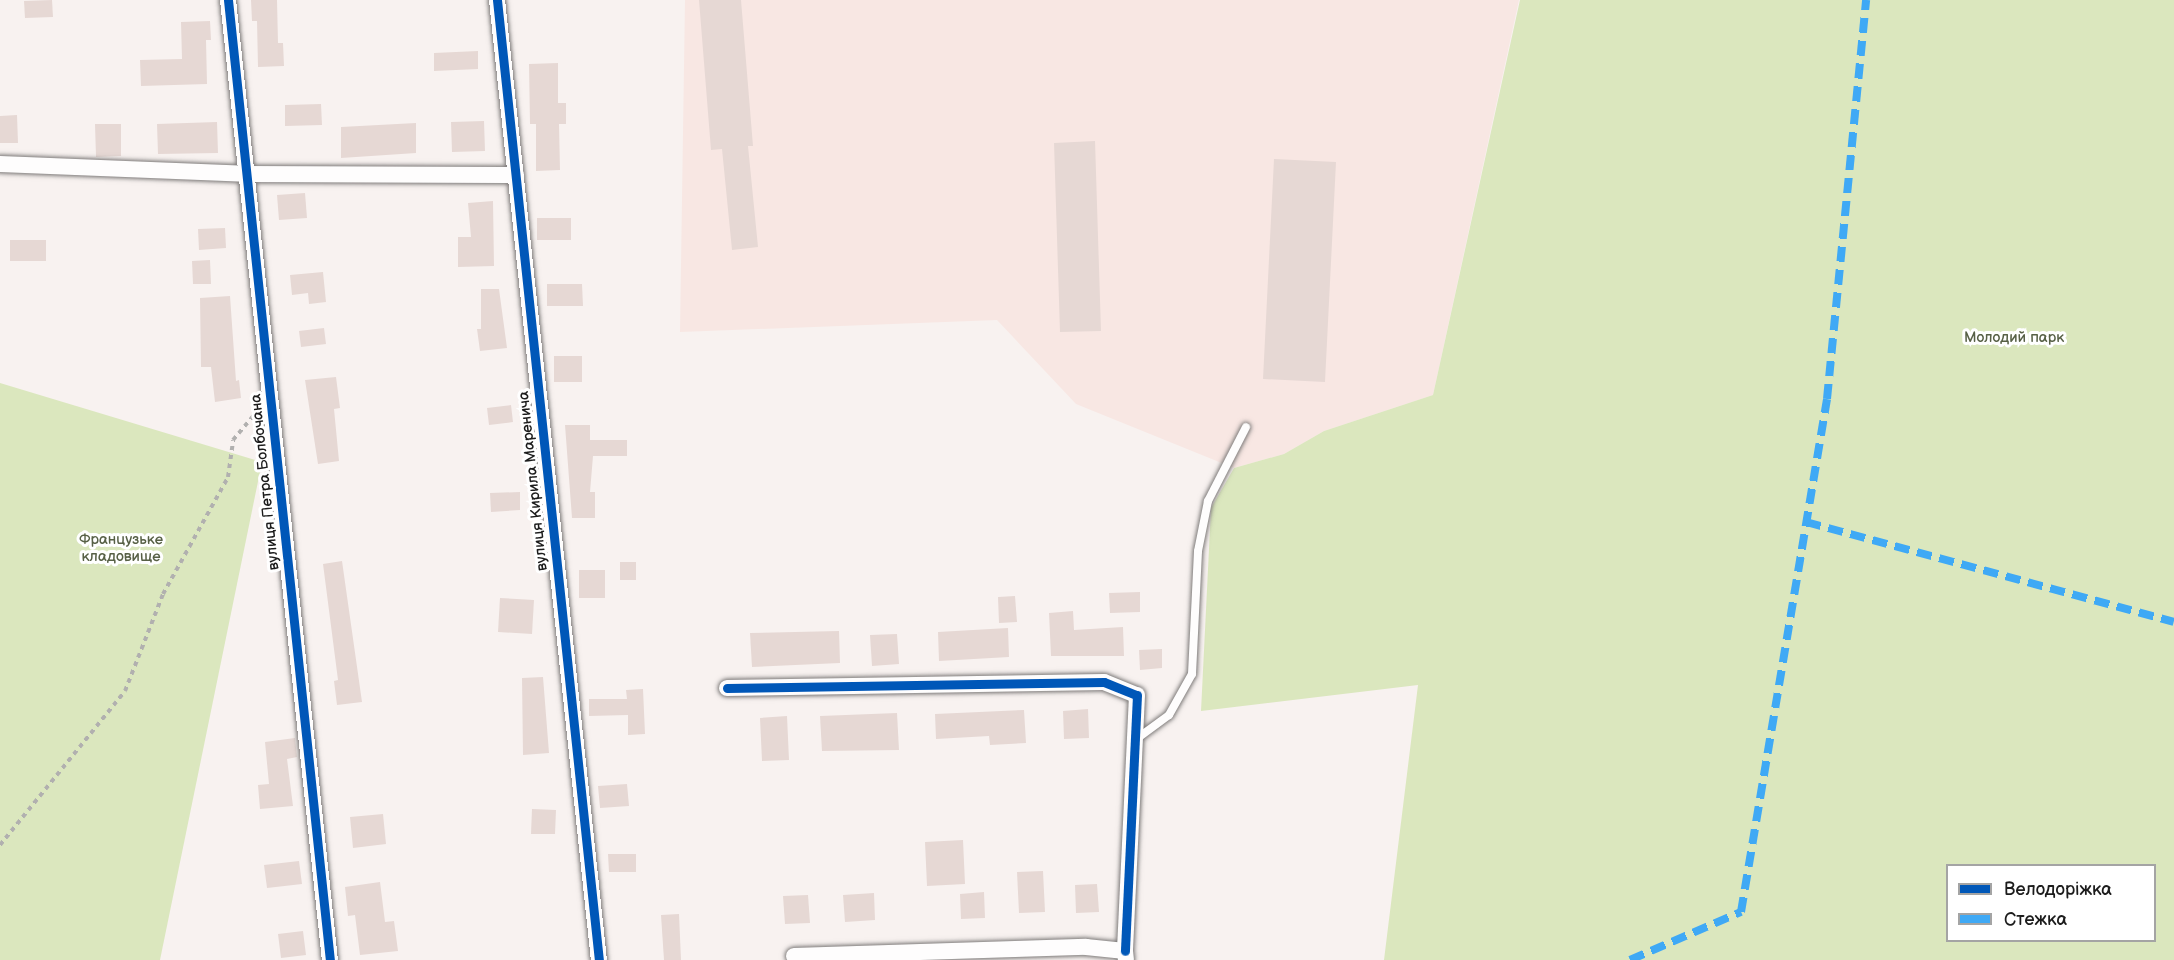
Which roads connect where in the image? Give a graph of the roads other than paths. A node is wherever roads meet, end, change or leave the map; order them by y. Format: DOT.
graph roads {
  1 [pos="228,0"];
  2 [pos="496,0"];
  3 [pos="0,164"];
  4 [pos="245,174"];
  5 [pos="516,175"];
  6 [pos="1246,427"];
  7 [pos="727,688"];
  8 [pos="1135,740"];
  9 [pos="794,956"];
  10 [pos="1126,956"];
  11 [pos="330,960"];
  12 [pos="599,960"];
  1 -- 4 [label="street, вулиця Петра Болбочана"];
  2 -- 5 [label="street, вулиця Кирила Маренича"];
  3 -- 4 [label="street"];
  4 -- 5 [label="street"];
  4 -- 11 [label="street, вулиця Петра Болбочана"];
  5 -- 12 [label="street, вулиця Кирила Маренича"];
  6 -- 8 [label="lane"];
  7 -- 8 [label="street"];
  8 -- 10 [label="street"];
  9 -- 10 [label="street"];
}
